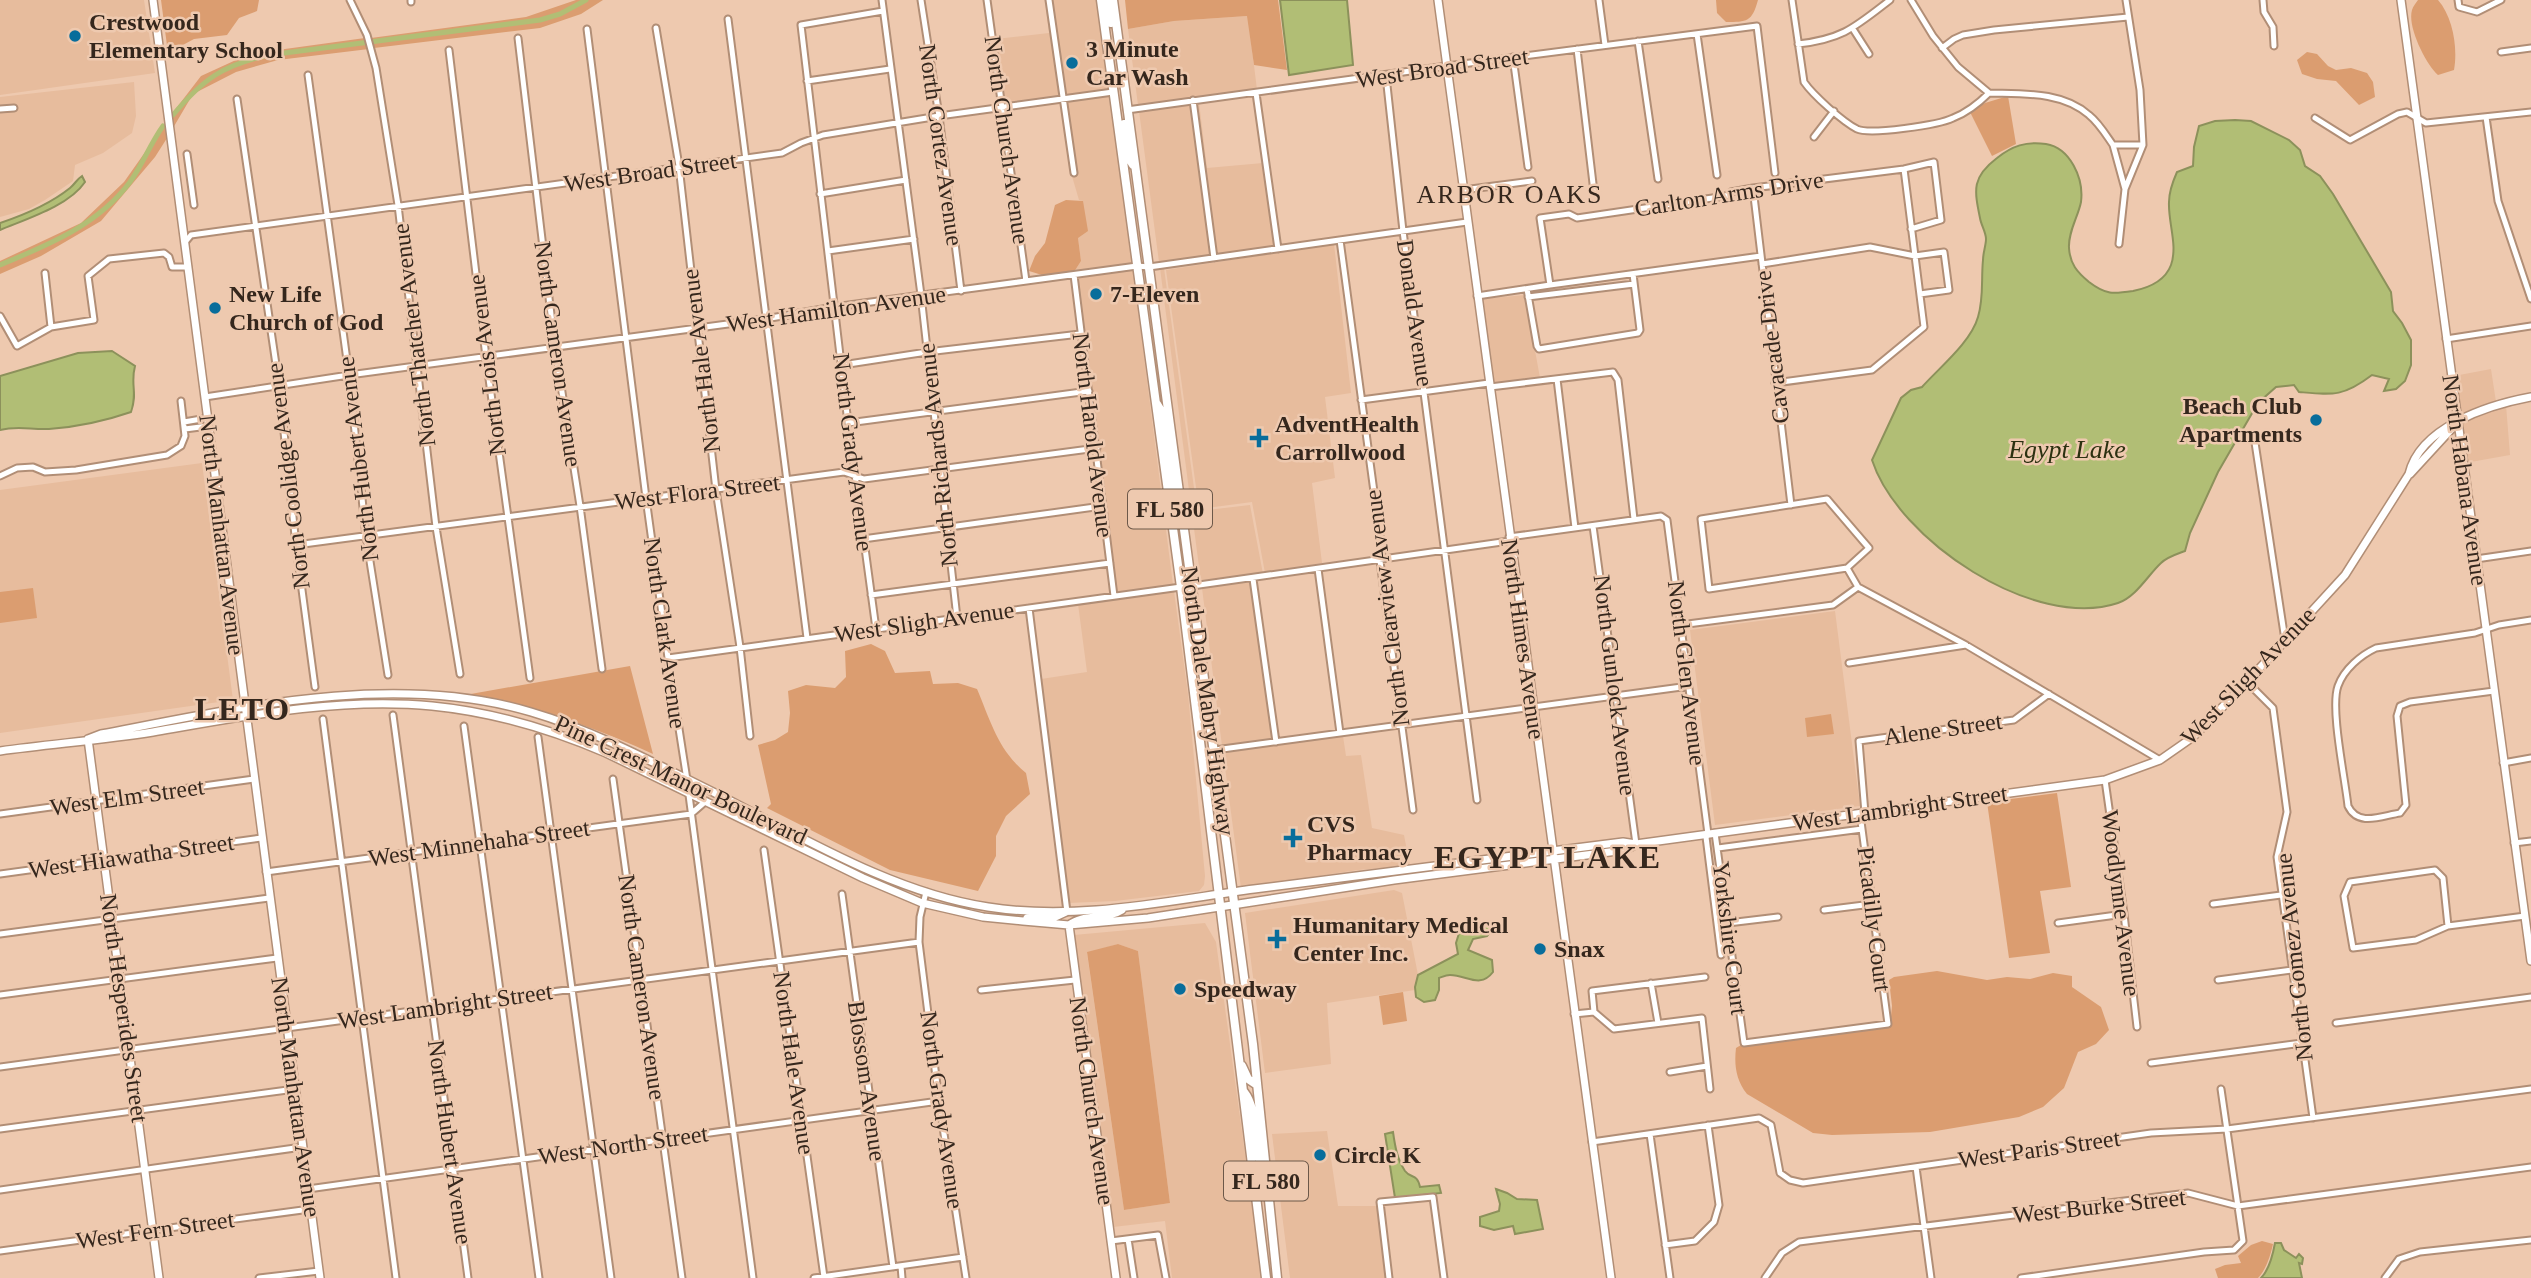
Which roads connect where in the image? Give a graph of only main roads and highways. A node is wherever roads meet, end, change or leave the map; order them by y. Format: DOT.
graph roads {
  1 [pos="1101,0"];
  2 [pos="1108,0"];
  3 [pos="1113,0"];
  4 [pos="1118,37"];
  5 [pos="1113,92"];
  6 [pos="1136,171"];
  7 [pos="1148,342"];
  8 [pos="1165,381"];
  9 [pos="1156,401"];
  10 [pos="1168,494"];
  11 [pos="1181,501"];
  12 [pos="1192,586"];
  13 [pos="1181,587"];
  14 [pos="1206,690"];
  15 [pos="1237,1056"];
  16 [pos="1256,1085"];
  17 [pos="1242,1090"];
  18 [pos="1265,1172"];
  19 [pos="1257,1206"];
  20 [pos="1271,1228"];
  21 [pos="1263,1258"];
  22 [pos="1266,1278"];
  23 [pos="1277,1278"];
  1 -- 5 [label="main road, North Dale Mabry Highway / FL 580"];
  2 -- 4 [label="main road"];
  3 -- 4 [label="main road, North Dale Mabry Highway / FL 580"];
  4 -- 6 [label="main road, North Dale Mabry Highway / FL 580"];
  5 -- 6 [label="main road"];
  5 -- 7 [label="main road, North Dale Mabry Highway / FL 580"];
  6 -- 8 [label="main road, North Dale Mabry Highway / FL 580"];
  7 -- 8 [label="main road"];
  7 -- 9 [label="main road, North Dale Mabry Highway / FL 580"];
  8 -- 11 [label="main road, North Dale Mabry Highway / FL 580"];
  9 -- 10 [label="main road, North Dale Mabry Highway / FL 580"];
  9 -- 11 [label="main road"];
  10 -- 12 [label="main road"];
  10 -- 13 [label="main road, North Dale Mabry Highway / FL 580"];
  11 -- 12 [label="main road, North Dale Mabry Highway / FL 580"];
  12 -- 14 [label="main road, North Dale Mabry Highway / FL 580"];
  13 -- 14 [label="main road"];
  13 -- 15 [label="main road, North Dale Mabry Highway / FL 580"];
  14 -- 16 [label="main road, North Dale Mabry Highway / FL 580"];
  15 -- 16 [label="main road"];
  15 -- 17 [label="main road, North Dale Mabry Highway / FL 580"];
  16 -- 18 [label="main road, North Dale Mabry Highway / FL 580"];
  17 -- 18 [label="main road"];
  17 -- 19 [label="main road, North Dale Mabry Highway / FL 580"];
  18 -- 20 [label="main road, North Dale Mabry Highway / FL 580"];
  19 -- 20 [label="main road"];
  19 -- 21 [label="main road, North Dale Mabry Highway / FL 580"];
  20 -- 23 [label="main road, North Dale Mabry Highway / FL 580"];
  21 -- 22 [label="main road, North Dale Mabry Highway / FL 580"];
  21 -- 23 [label="main road"];
}
